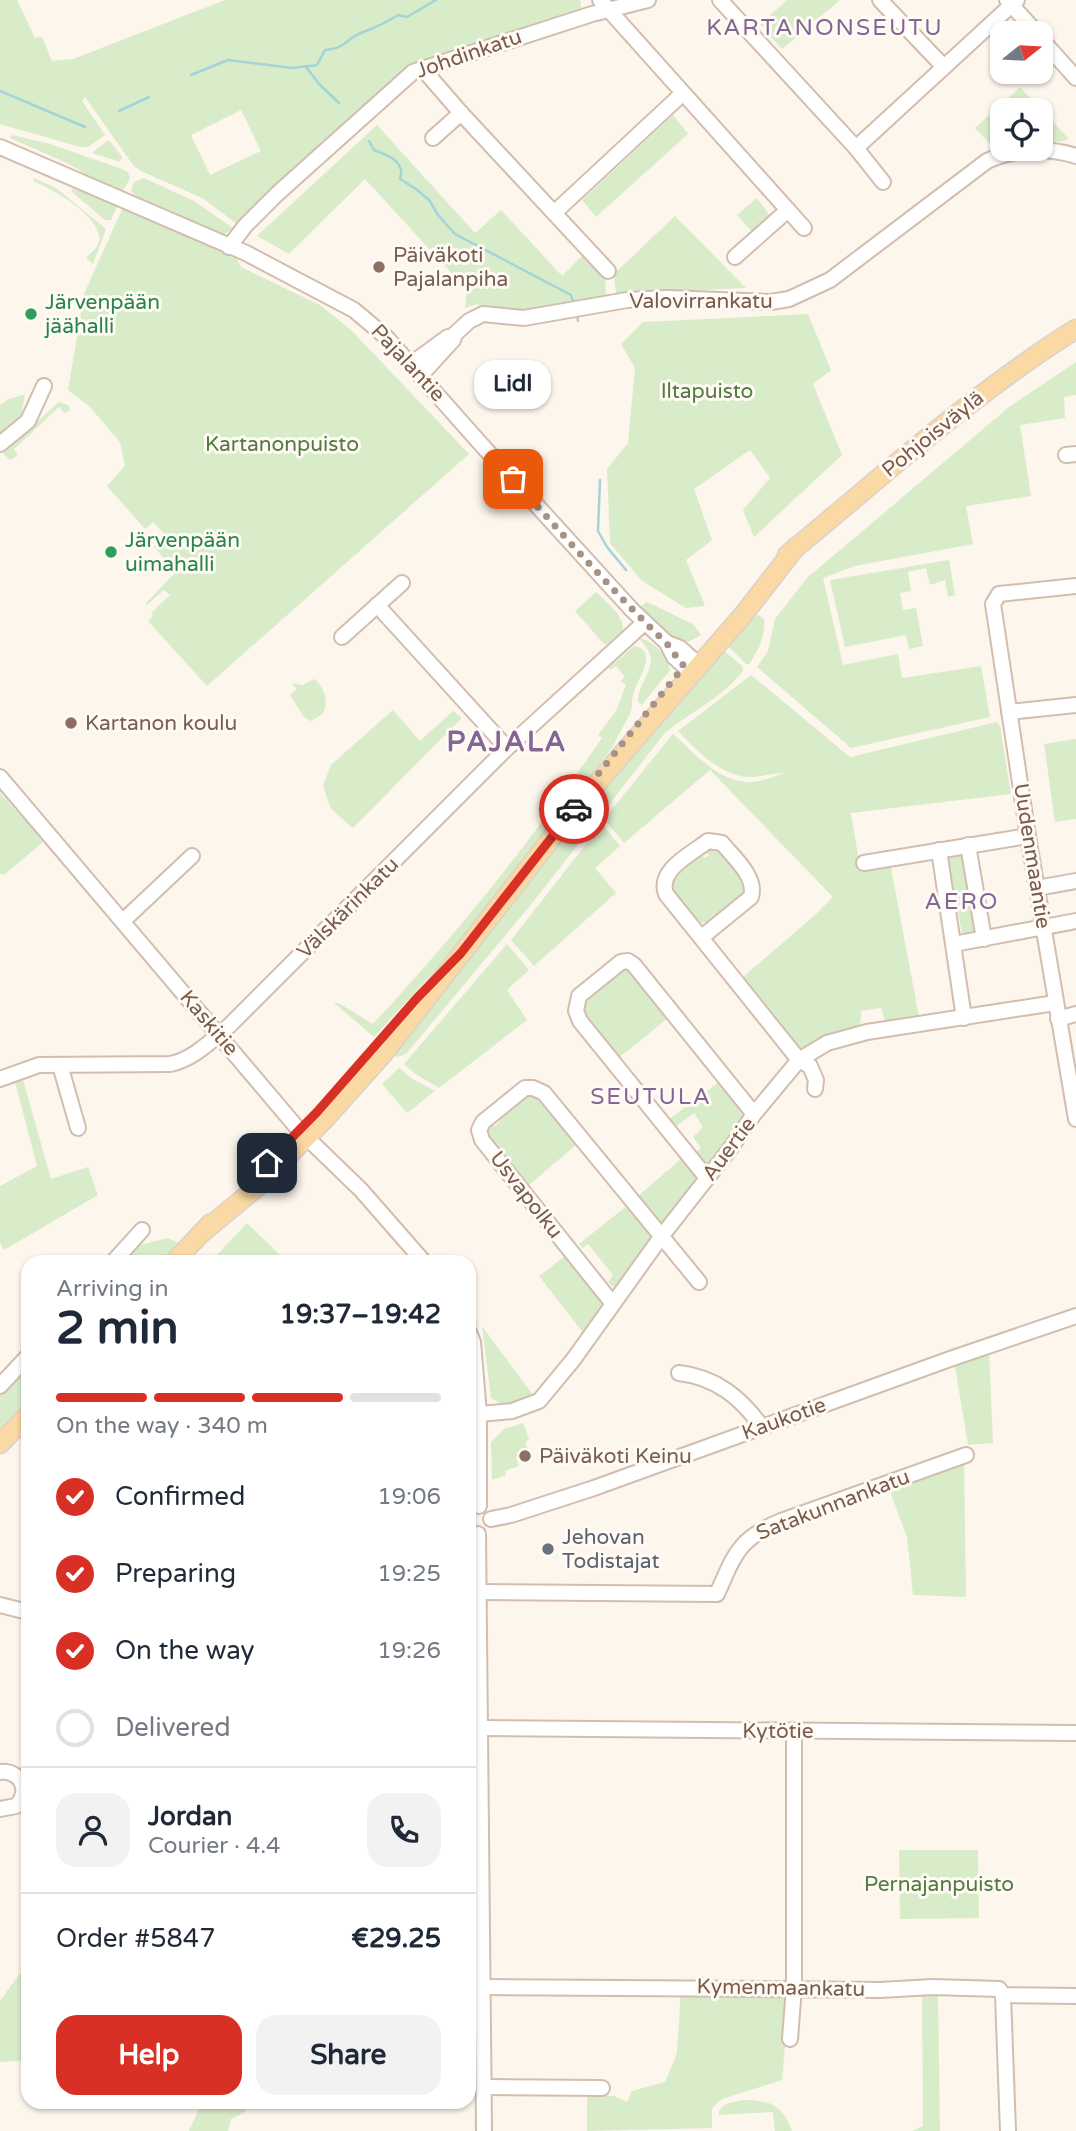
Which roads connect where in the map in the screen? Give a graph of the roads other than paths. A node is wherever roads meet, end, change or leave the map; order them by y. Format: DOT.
graph roads {
  1 [pos="648,0"];
  2 [pos="720,0"];
  3 [pos="880,0"];
  4 [pos="1012,1"];
  5 [pos="605,5"];
  6 [pos="1028,21"];
  7 [pos="1054,52"];
  8 [pos="944,67"];
  9 [pos="422,68"];
  10 [pos="1073,70"];
  11 [pos="682,94"];
  12 [pos="461,113"];
  13 [pos="433,138"];
  14 [pos="0,148"];
  15 [pos="856,148"];
  16 [pos="1076,156"];
  17 [pos="884,183"];
  18 [pos="788,210"];
  19 [pos="554,214"];
  20 [pos="804,228"];
  21 [pos="229,247"];
  22 [pos="735,257"];
  23 [pos="608,271"];
  24 [pos="1076,329"];
  25 [pos="416,369"];
  26 [pos="44,386"];
  27 [pos="0,444"];
  28 [pos="402,583"];
  29 [pos="1076,586"];
  30 [pos="377,606"];
  31 [pos="644,623"];
  32 [pos="342,636"];
  33 [pos="692,666"];
  34 [pos="1076,705"];
  35 [pos="1009,712"];
  36 [pos="506,748"];
  37 [pos="0,777"];
  38 [pos="1028,836"];
  39 [pos="968,845"];
  40 [pos="939,850"];
  41 [pos="192,856"];
  42 [pos="864,863"];
  43 [pos="1076,881"];
  44 [pos="1037,888"];
  45 [pos="124,920"];
  46 [pos="1076,921"];
  47 [pos="1044,928"];
  48 [pos="702,937"];
  49 [pos="984,939"];
  50 [pos="954,944"];
  51 [pos="1055,1003"];
  52 [pos="1076,1014"];
  53 [pos="964,1018"];
  54 [pos="1058,1019"];
  55 [pos="219,1035"];
  56 [pos="1071,1057"];
  57 [pos="799,1060"];
  58 [pos="60,1065"];
  59 [pos="1,1074"];
  60 [pos="815,1089"];
  61 [pos="754,1114"];
  62 [pos="1076,1119"];
  63 [pos="78,1128"];
  64 [pos="302,1134"];
  65 [pos="707,1178"];
  66 [pos="142,1230"];
  67 [pos="661,1237"];
  68 [pos="119,1255"];
  69 [pos="181,1255"];
  70 [pos="418,1255"];
  71 [pos="699,1282"];
  72 [pos="613,1304"];
  73 [pos="1076,1316"];
  74 [pos="21,1364"];
  75 [pos="476,1367"];
  76 [pos="679,1373"];
  77 [pos="0,1386"];
  78 [pos="479,1414"];
  79 [pos="21,1422"];
  80 [pos="762,1427"];
  81 [pos="0,1444"];
  82 [pos="966,1455"];
  83 [pos="476,1470"];
  84 [pos="476,1508"];
  85 [pos="491,1519"];
  86 [pos="476,1532"];
  87 [pos="476,1562"];
  88 [pos="478,1592"];
  89 [pos="0,1605"];
  90 [pos="21,1610"];
  91 [pos="481,1728"];
  92 [pos="794,1731"];
  93 [pos="1076,1733"];
  94 [pos="0,1772"];
  95 [pos="21,1773"];
  96 [pos="21,1806"];
  97 [pos="0,1809"];
  98 [pos="483,1987"];
  99 [pos="794,1987"];
  100 [pos="1003,1994"];
  101 [pos="1076,1996"];
  102 [pos="790,2039"];
  103 [pos="484,2087"];
  104 [pos="602,2088"];
  105 [pos="484,2131"];
  106 [pos="1008,2131"];
  1 -- 5 [label="street, Johdinkatu"];
  2 -- 15 [label="street"];
  3 -- 8 [label="street"];
  4 -- 6 [label="street"];
  4 -- 8 [label="street"];
  5 -- 9 [label="street, Johdinkatu"];
  5 -- 11 [label="street"];
  7 -- 10 [label="street"];
  8 -- 15 [label="street"];
  9 -- 12 [label="street"];
  9 -- 21 [label="street, Johdinkatu"];
  11 -- 18 [label="street"];
  11 -- 19 [label="street"];
  12 -- 13 [label="street"];
  12 -- 19 [label="street"];
  14 -- 21 [label="street, Pajalantie"];
  15 -- 17 [label="street"];
  16 -- 25 [label="street, Valovirrankatu"];
  18 -- 20 [label="street"];
  18 -- 22 [label="street"];
  19 -- 23 [label="street"];
  21 -- 25 [label="street, Pajalantie"];
  24 -- 33 [label="main road, Pohjoisväylä"];
  25 -- 31 [label="street, Pajalantie"];
  26 -- 27 [label="street"];
  28 -- 30 [label="street"];
  29 -- 35 [label="street, Uudenmaantie"];
  30 -- 32 [label="street"];
  30 -- 36 [label="street"];
  31 -- 33 [label="street, Pajalantie"];
  31 -- 36 [label="street, Välskärinkatu"];
  33 -- 64 [label="main road, Pohjoisväylä"];
  34 -- 35 [label="street"];
  35 -- 38 [label="street, Uudenmaantie"];
  36 -- 55 [label="street, Välskärinkatu"];
  37 -- 45 [label="street, Kaskitie"];
  38 -- 39 [label="street"];
  38 -- 44 [label="street, Uudenmaantie"];
  39 -- 40 [label="street"];
  39 -- 49 [label="street"];
  40 -- 42 [label="street"];
  40 -- 50 [label="street"];
  41 -- 45 [label="street"];
  43 -- 44 [label="street"];
  44 -- 47 [label="street, Uudenmaantie"];
  45 -- 55 [label="street, Kaskitie"];
  46 -- 47 [label="street"];
  47 -- 49 [label="street"];
  47 -- 51 [label="street, Uudenmaantie"];
  48 -- 48 [label="street"];
  48 -- 57 [label="street"];
  49 -- 50 [label="street"];
  50 -- 53 [label="street"];
  51 -- 53 [label="street, Auertie"];
  51 -- 54 [label="street, Uudenmaantie"];
  52 -- 54 [label="street"];
  53 -- 57 [label="street, Auertie"];
  54 -- 56 [label="street, Uudenmaantie"];
  55 -- 58 [label="street, Välskärinkatu"];
  55 -- 64 [label="street, Kaskitie"];
  56 -- 62 [label="street, Uudenmaantie"];
  57 -- 60 [label="street"];
  57 -- 61 [label="street, Auertie"];
  58 -- 59 [label="street, Välskärinkatu"];
  58 -- 63 [label="street"];
  61 -- 65 [label="street, Auertie"];
  61 -- 65 [label="street"];
  64 -- 69 [label="main road, Pohjoisväylä"];
  64 -- 70 [label="street, Kaskitie"];
  65 -- 67 [label="street, Auertie"];
  66 -- 68 [label="street"];
  67 -- 71 [label="street"];
  67 -- 72 [label="street, Auertie"];
  67 -- 72 [label="street, Usvapolku"];
  72 -- 78 [label="street, Auertie"];
  73 -- 80 [label="street, Kaukotie"];
  74 -- 77 [label="street"];
  75 -- 78 [label="street"];
  76 -- 80 [label="street"];
  78 -- 83 [label="street"];
  79 -- 81 [label="main road"];
  80 -- 85 [label="street, Kaukotie"];
  82 -- 88 [label="street, Satakunnankatu"];
  84 -- 85 [label="street"];
  85 -- 86 [label="street"];
  87 -- 88 [label="street"];
  88 -- 91 [label="street"];
  89 -- 90 [label="street"];
  91 -- 92 [label="street, Kytötie"];
  91 -- 98 [label="street"];
  92 -- 93 [label="street, Kytötie"];
  92 -- 99 [label="street"];
  94 -- 95 [label="street"];
  96 -- 97 [label="street"];
  98 -- 99 [label="street, Kymenmaankatu"];
  98 -- 103 [label="street"];
  99 -- 100 [label="street, Kymenmaankatu"];
  99 -- 102 [label="street"];
  100 -- 101 [label="street, Kymenmaankatu"];
  100 -- 106 [label="street"];
  103 -- 104 [label="street"];
  103 -- 105 [label="street"];
}
